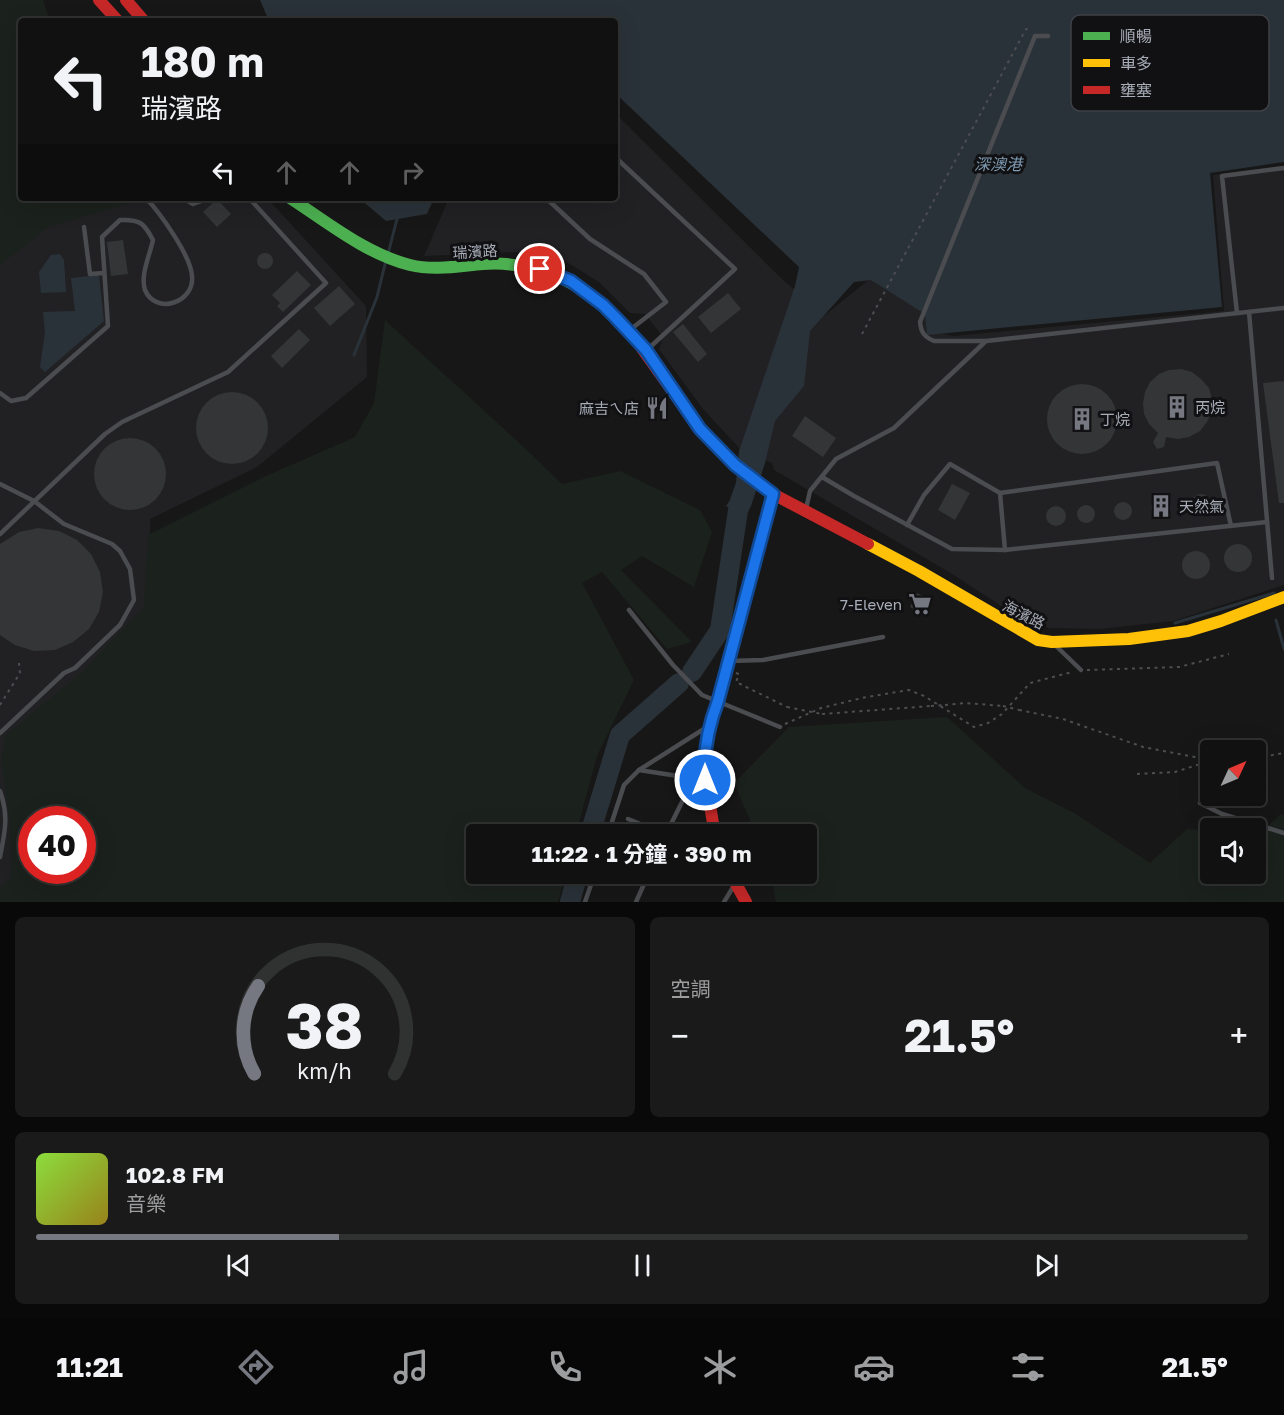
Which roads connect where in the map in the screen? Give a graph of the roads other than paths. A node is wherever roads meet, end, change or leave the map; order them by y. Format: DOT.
graph roads {
  1 [pos="99,0"];
  2 [pos="126,0"];
  3 [pos="115,18"];
  4 [pos="141,18"];
  5 [pos="1047,36"];
  6 [pos="618,160"];
  7 [pos="1284,168"];
  8 [pos="149,201"];
  9 [pos="252,201"];
  10 [pos="295,201"];
  11 [pos="311,201"];
  12 [pos="549,201"];
  13 [pos="84,227"];
  14 [pos="356,240"];
  15 [pos="104,273"];
  16 [pos="1284,308"];
  17 [pos="1249,312"];
  18 [pos="1237,314"];
  19 [pos="630,330"];
  20 [pos="986,341"];
  21 [pos="646,350"];
  22 [pos="0,393"];
  23 [pos="822,477"];
  24 [pos="0,484"];
  25 [pos="1000,493"];
  26 [pos="773,494"];
  27 [pos="34,501"];
  28 [pos="806,511"];
  29 [pos="1267,522"];
  30 [pos="908,525"];
  31 [pos="1231,526"];
  32 [pos="0,534"];
  33 [pos="1005,550"];
  34 [pos="1272,578"];
  35 [pos="1284,597"];
  36 [pos="629,610"];
  37 [pos="883,637"];
  38 [pos="1052,642"];
  39 [pos="729,661"];
  40 [pos="1081,670"];
  41 [pos="718,701"];
  42 [pos="709,726"];
  43 [pos="780,727"];
  44 [pos="0,733"];
  45 [pos="639,770"];
  46 [pos="705,780"];
  47 [pos="688,790"];
  48 [pos="0,791"];
  49 [pos="1206,806"];
  50 [pos="628,819"];
  51 [pos="611,824"];
  52 [pos="640,824"];
  53 [pos="670,824"];
  54 [pos="714,824"];
  55 [pos="1284,833"];
  56 [pos="0,857"];
  57 [pos="591,884"];
  58 [pos="644,884"];
  59 [pos="731,884"];
  60 [pos="736,884"];
  61 [pos="585,902"];
  62 [pos="636,902"];
  63 [pos="724,902"];
  64 [pos="746,902"];
  1 -- 3 [label="main road"];
  2 -- 4 [label="main road"];
  5 -- 20 [label="lane"];
  6 -- 21 [label="lane"];
  7 -- 18 [label="lane"];
  8 -- 15 [label="lane"];
  9 -- 27 [label="lane"];
  10 -- 14 [label="main road"];
  11 -- 14 [label="main road"];
  12 -- 19 [label="lane"];
  13 -- 15 [label="lane"];
  14 -- 19 [label="main road, 瑞濱路"];
  15 -- 22 [label="lane"];
  16 -- 17 [label="lane"];
  17 -- 18 [label="lane"];
  17 -- 29 [label="lane"];
  18 -- 20 [label="lane"];
  19 -- 21 [label="main road, 瑞濱路"];
  20 -- 23 [label="lane"];
  21 -- 26 [label="main road, 瑞濱路"];
  23 -- 28 [label="lane"];
  23 -- 30 [label="lane"];
  24 -- 27 [label="lane"];
  25 -- 30 [label="lane"];
  25 -- 31 [label="lane"];
  25 -- 33 [label="lane"];
  26 -- 28 [label="main road, 海濱路"];
  26 -- 39 [label="main road"];
  27 -- 32 [label="lane"];
  27 -- 44 [label="lane"];
  28 -- 38 [label="main road, 海濱路"];
  29 -- 31 [label="lane"];
  29 -- 34 [label="lane"];
  30 -- 33 [label="lane"];
  31 -- 33 [label="lane"];
  35 -- 38 [label="main road, 海濱路"];
  36 -- 41 [label="lane"];
  37 -- 39 [label="lane"];
  38 -- 40 [label="lane"];
  39 -- 41 [label="main road"];
  41 -- 42 [label="main road"];
  41 -- 43 [label="lane"];
  42 -- 45 [label="lane"];
  42 -- 46 [label="main road"];
  45 -- 46 [label="lane"];
  45 -- 51 [label="lane"];
  46 -- 54 [label="main road"];
  47 -- 53 [label="lane"];
  48 -- 56 [label="lane"];
  49 -- 55 [label="lane"];
  50 -- 52 [label="lane"];
  57 -- 61 [label="lane"];
  58 -- 62 [label="lane"];
  59 -- 63 [label="lane"];
  60 -- 64 [label="main road"];
}
